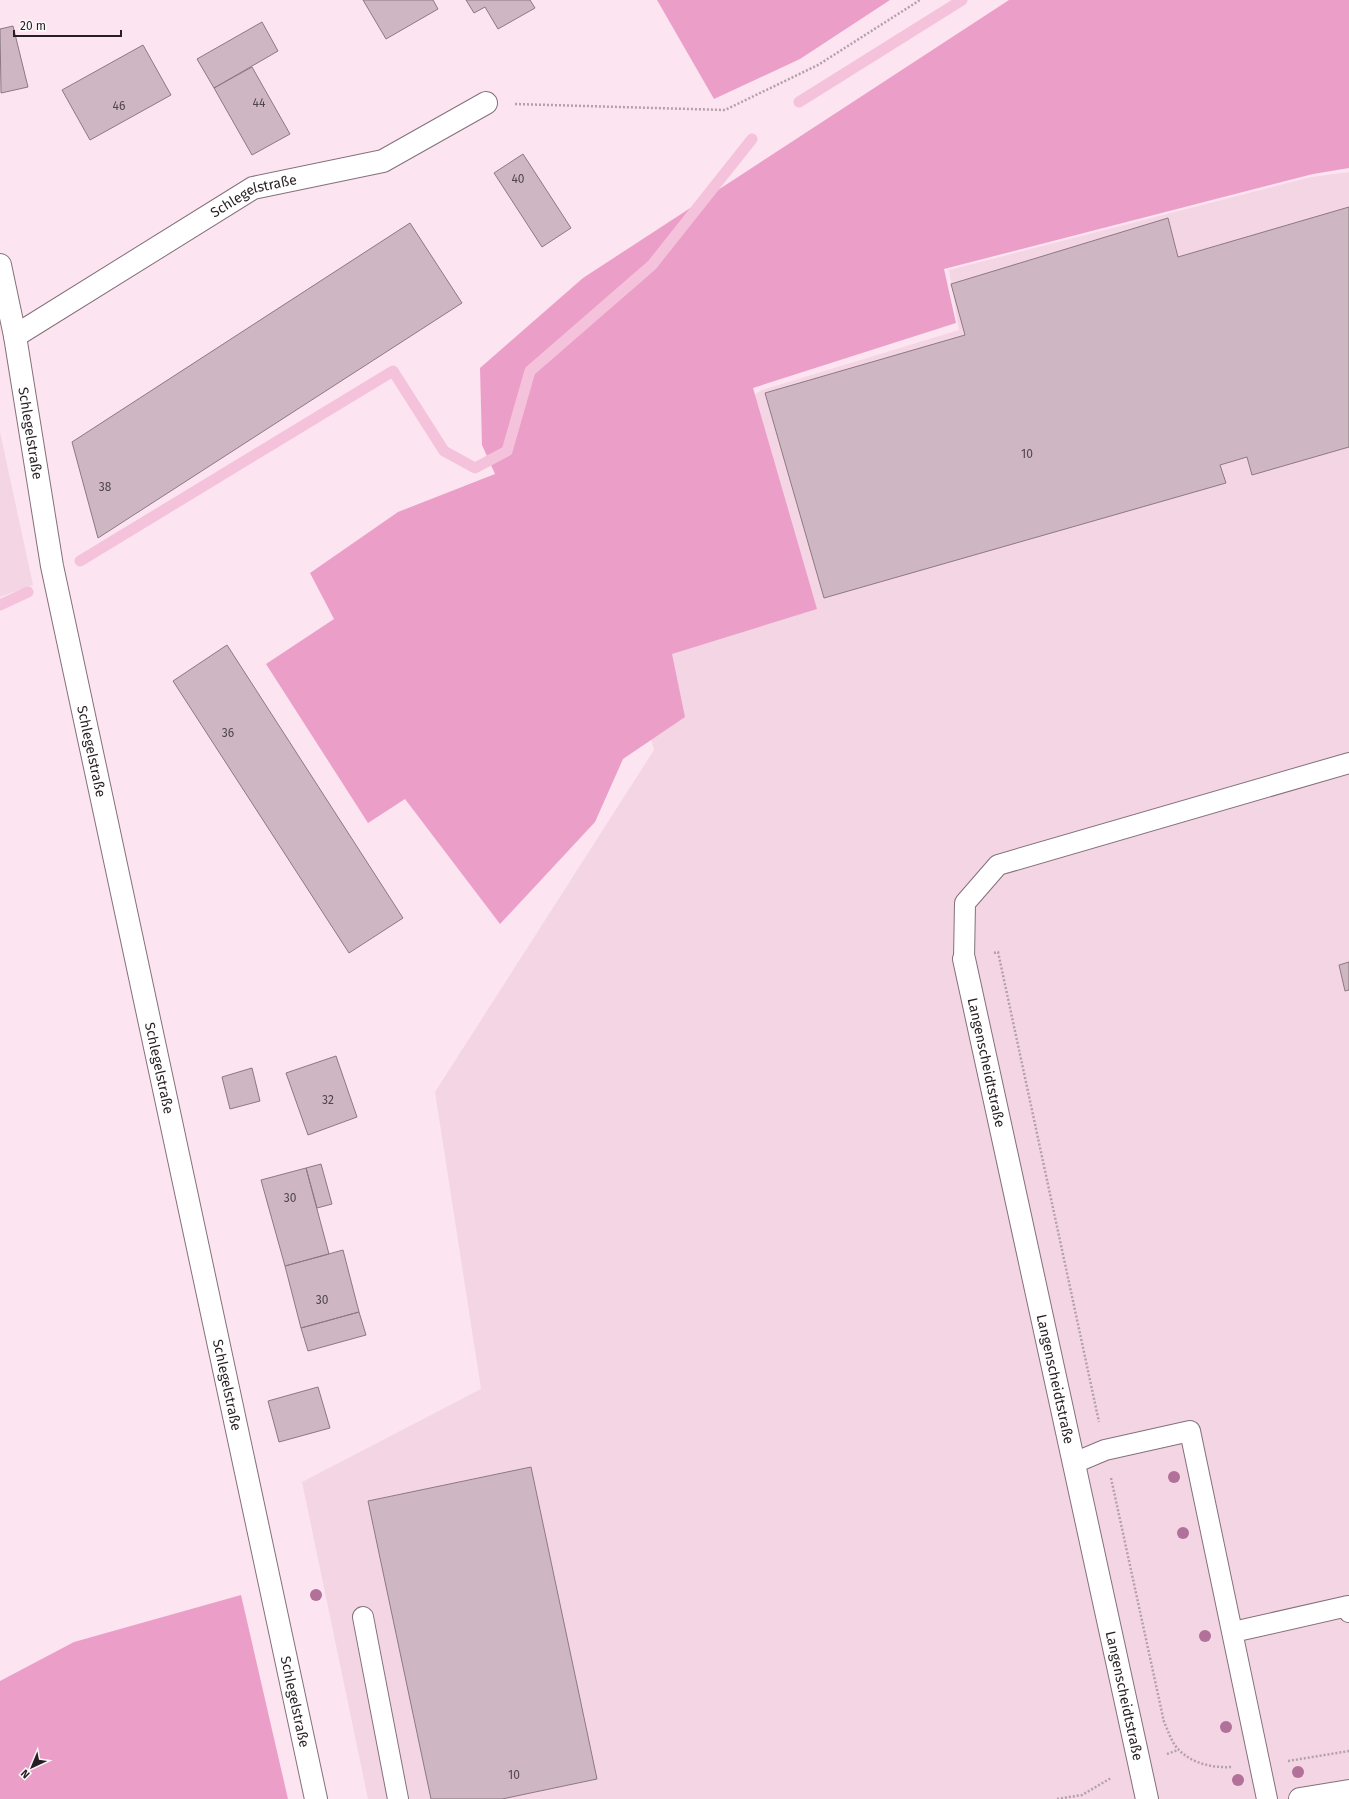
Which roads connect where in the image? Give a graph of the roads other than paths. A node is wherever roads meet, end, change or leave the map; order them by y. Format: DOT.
graph roads {
  1 [pos="486,103"];
  2 [pos="0,265"];
  3 [pos="15,336"];
  4 [pos="1349,763"];
  5 [pos="964,959"];
  6 [pos="1074,1463"];
  7 [pos="1349,1612"];
  8 [pos="363,1617"];
  9 [pos="1233,1632"];
  10 [pos="1349,1791"];
  11 [pos="316,1799"];
  12 [pos="398,1799"];
  13 [pos="1147,1799"];
  14 [pos="1267,1799"];
  15 [pos="1300,1799"];
  1 -- 3 [label="street, Schlegelstraße"];
  2 -- 3 [label="street, Schlegelstraße"];
  3 -- 11 [label="street, Schlegelstraße"];
  4 -- 5 [label="lane"];
  5 -- 6 [label="street, Langenscheidtstraße"];
  6 -- 9 [label="lane"];
  6 -- 13 [label="street, Langenscheidtstraße"];
  7 -- 9 [label="lane"];
  8 -- 12 [label="lane"];
  9 -- 14 [label="lane"];
  10 -- 15 [label="street"];
}
